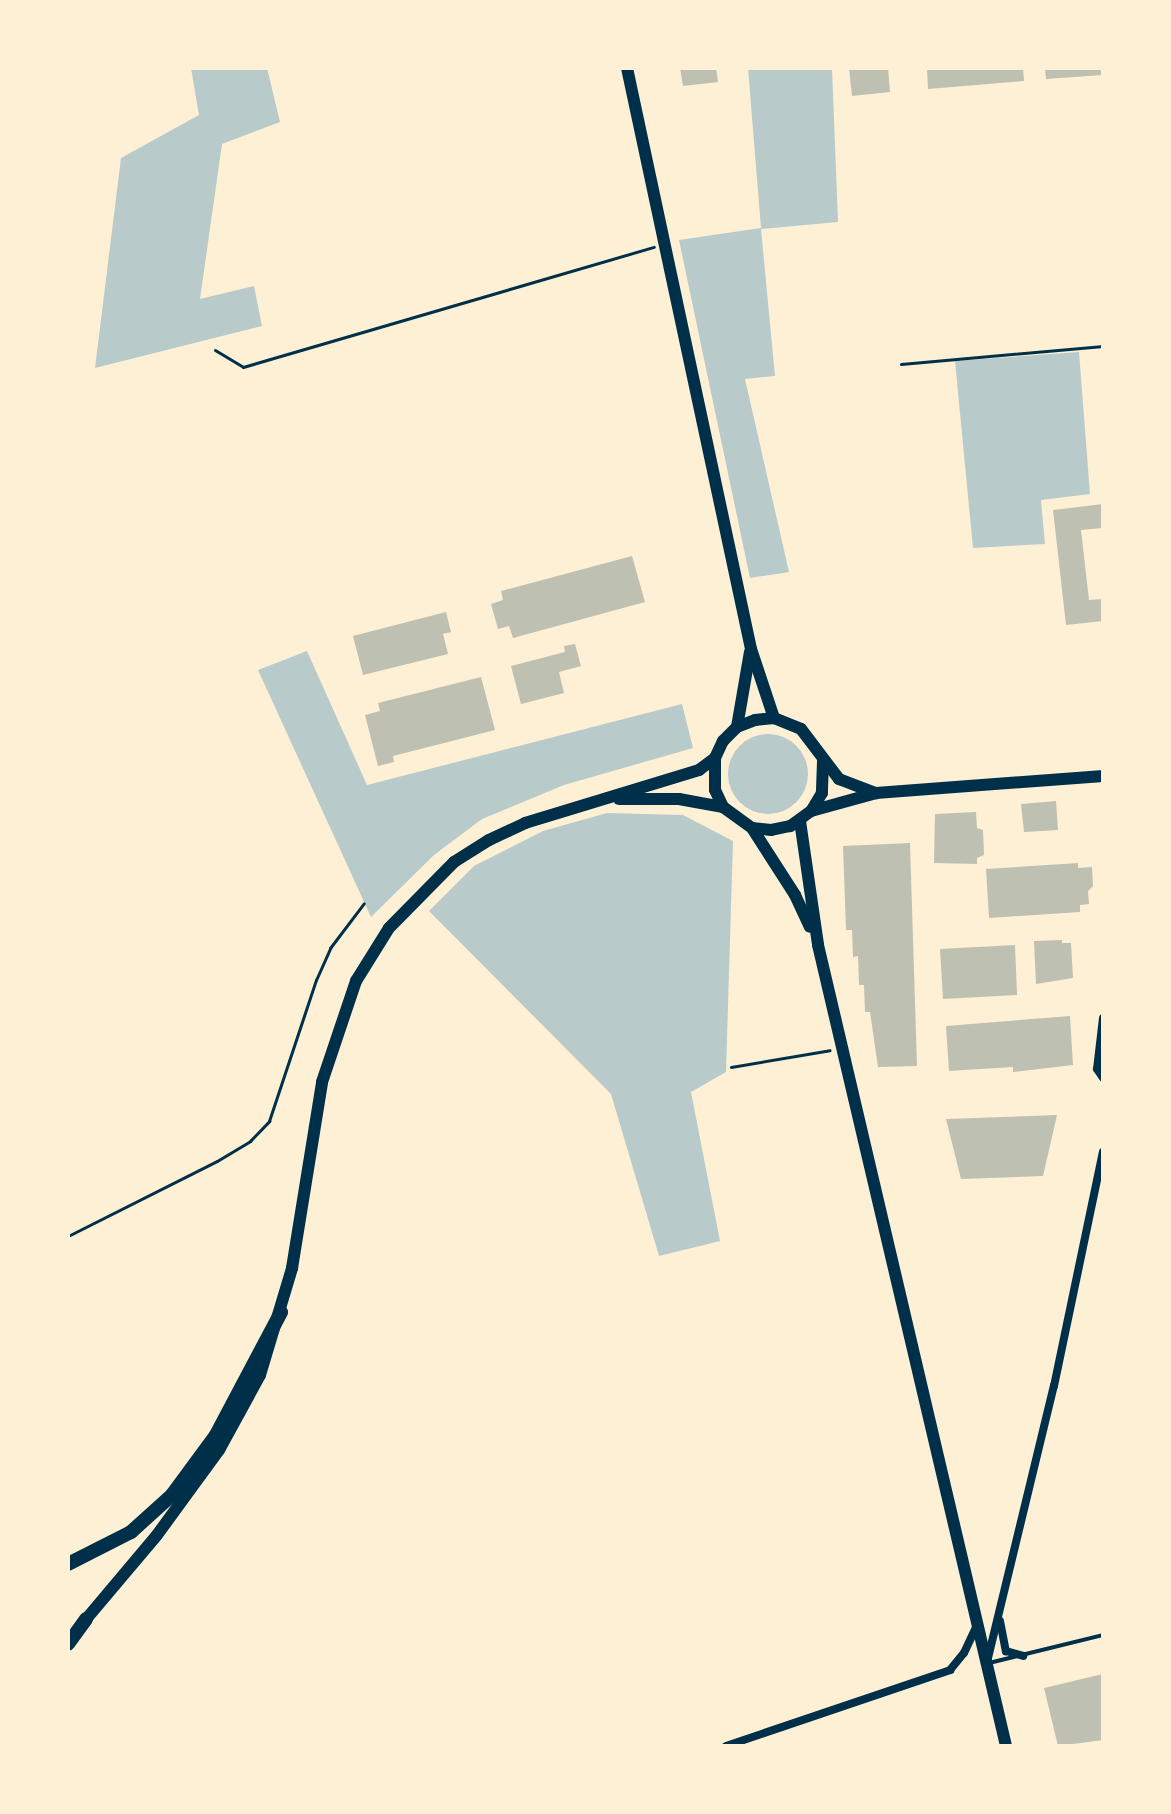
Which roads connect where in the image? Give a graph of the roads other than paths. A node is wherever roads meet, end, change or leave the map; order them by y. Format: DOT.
graph roads {
  1 [pos="627,68"];
  2 [pos="751,649"];
  3 [pos="774,718"];
  4 [pos="737,727"];
  5 [pos="715,758"];
  6 [pos="823,761"];
  7 [pos="1103,776"];
  8 [pos="876,793"];
  9 [pos="603,799"];
  10 [pos="723,807"];
  11 [pos="811,811"];
  12 [pos="800,821"];
  13 [pos="752,828"];
  14 [pos="818,945"];
  15 [pos="1103,1018"];
  16 [pos="1103,1078"];
  17 [pos="1103,1152"];
  18 [pos="281,1312"];
  19 [pos="68,1564"];
  20 [pos="1000,1612"];
  21 [pos="86,1619"];
  22 [pos="978,1623"];
  23 [pos="1103,1635"];
  24 [pos="68,1642"];
  25 [pos="1023,1656"];
  26 [pos="987,1663"];
  27 [pos="726,1746"];
  28 [pos="1006,1746"];
  1 -- 2 [label="main road"];
  2 -- 3 [label="main road"];
  2 -- 4 [label="main road"];
  3 -- 4 [label="main road"];
  3 -- 6 [label="main road"];
  4 -- 5 [label="main road"];
  5 -- 9 [label="main road"];
  5 -- 10 [label="main road"];
  6 -- 8 [label="main road"];
  6 -- 11 [label="main road"];
  7 -- 8 [label="main road"];
  8 -- 11 [label="main road"];
  9 -- 10 [label="main road"];
  9 -- 18 [label="main road"];
  10 -- 13 [label="main road"];
  11 -- 12 [label="main road"];
  12 -- 13 [label="main road"];
  12 -- 14 [label="main road"];
  13 -- 14 [label="main road"];
  14 -- 22 [label="main road"];
  15 -- 16 [label="street"];
  17 -- 20 [label="street"];
  18 -- 19 [label="highway"];
  18 -- 21 [label="main road"];
  20 -- 25 [label="street"];
  20 -- 26 [label="street"];
  21 -- 24 [label="highway"];
  22 -- 26 [label="main road"];
  22 -- 27 [label="street"];
  23 -- 25 [label="lane"];
  25 -- 26 [label="lane"];
  26 -- 28 [label="main road"];
}
